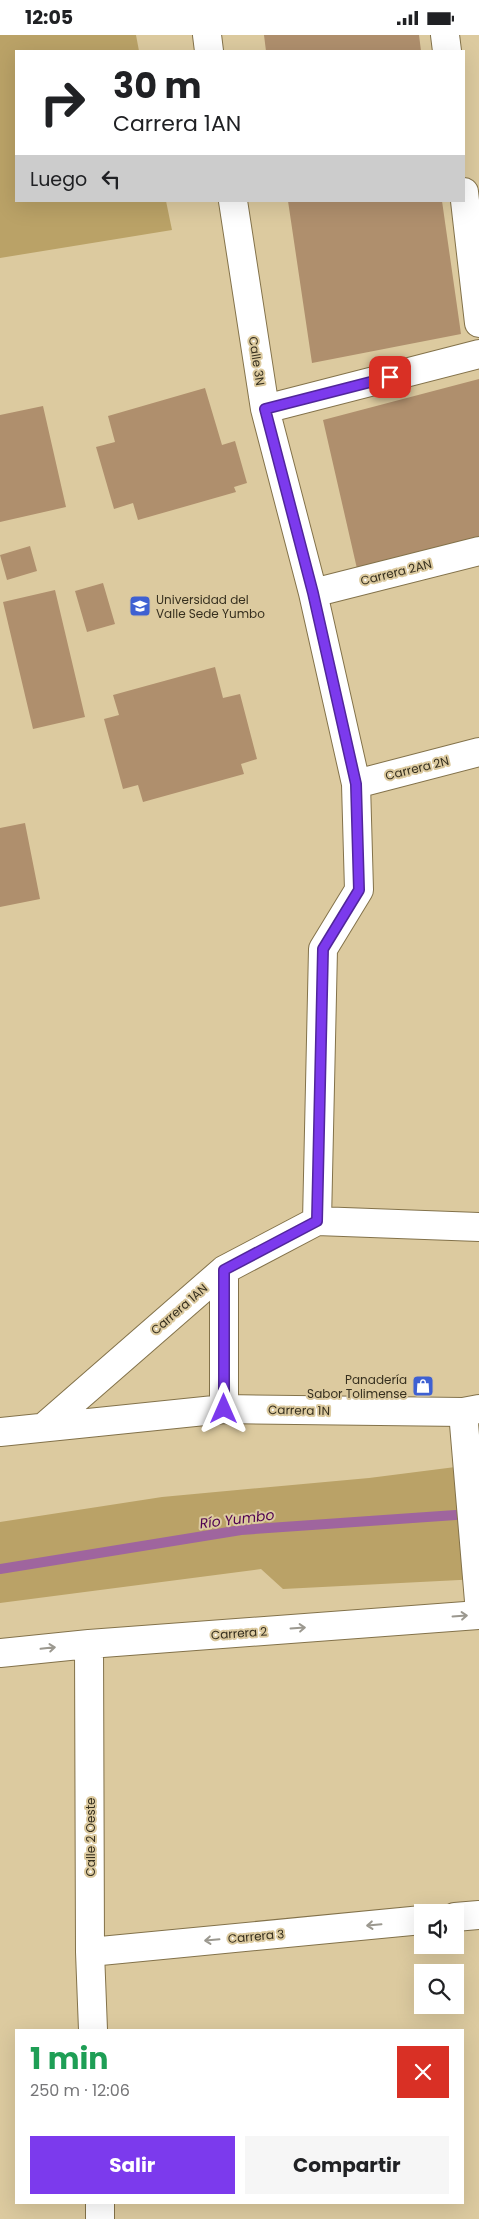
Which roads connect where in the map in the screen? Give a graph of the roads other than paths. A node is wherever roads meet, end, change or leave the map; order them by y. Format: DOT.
graph roads {
  1 [pos="207,35"];
  2 [pos="445,35"];
  3 [pos="209,50"];
  4 [pos="447,50"];
  5 [pos="233,202"];
  6 [pos="465,202"];
  7 [pos="479,323"];
  8 [pos="479,354"];
  9 [pos="265,409"];
  10 [pos="479,551"];
  11 [pos="313,593"];
  12 [pos="479,752"];
  13 [pos="356,784"];
  14 [pos="317,1221"];
  15 [pos="479,1227"];
  16 [pos="224,1270"];
  17 [pos="224,1409"];
  18 [pos="469,1416"];
  19 [pos="45,1426"];
  20 [pos="0,1432"];
  21 [pos="479,1601"];
  22 [pos="479,1615"];
  23 [pos="89,1644"];
  24 [pos="0,1653"];
  25 [pos="479,1915"];
  26 [pos="464,1916"];
  27 [pos="414,1921"];
  28 [pos="90,1952"];
  29 [pos="93,2029"];
  30 [pos="100,2204"];
  31 [pos="100,2219"];
  1 -- 3 [label="street"];
  2 -- 4 [label="street"];
  5 -- 9 [label="street, Calle 3N"];
  6 -- 7 [label="street"];
  8 -- 9 [label="street"];
  9 -- 11 [label="street, Calle 3N"];
  10 -- 11 [label="street, Carrera 2AN"];
  11 -- 13 [label="street, Calle 3N"];
  12 -- 13 [label="street, Carrera 2N"];
  13 -- 14 [label="street, Calle 3N"];
  14 -- 15 [label="street, Carrera 1AN"];
  14 -- 16 [label="street, Carrera 1AN"];
  16 -- 17 [label="street"];
  16 -- 19 [label="street, Carrera 1AN"];
  17 -- 18 [label="street, Carrera 1N"];
  17 -- 19 [label="street, Carrera 1N"];
  18 -- 21 [label="street"];
  19 -- 20 [label="street, Carrera 1N"];
  23 -- 22 [label="street, Carrera 2, one-way"];
  24 -- 23 [label="street, Carrera 2, one-way"];
  23 -- 28 [label="street, Calle 2 Oeste"];
  25 -- 26 [label="street"];
  27 -- 28 [label="street, Carrera 3, one-way"];
  28 -- 29 [label="street, Calle 2 Oeste"];
  30 -- 31 [label="street"];
}
